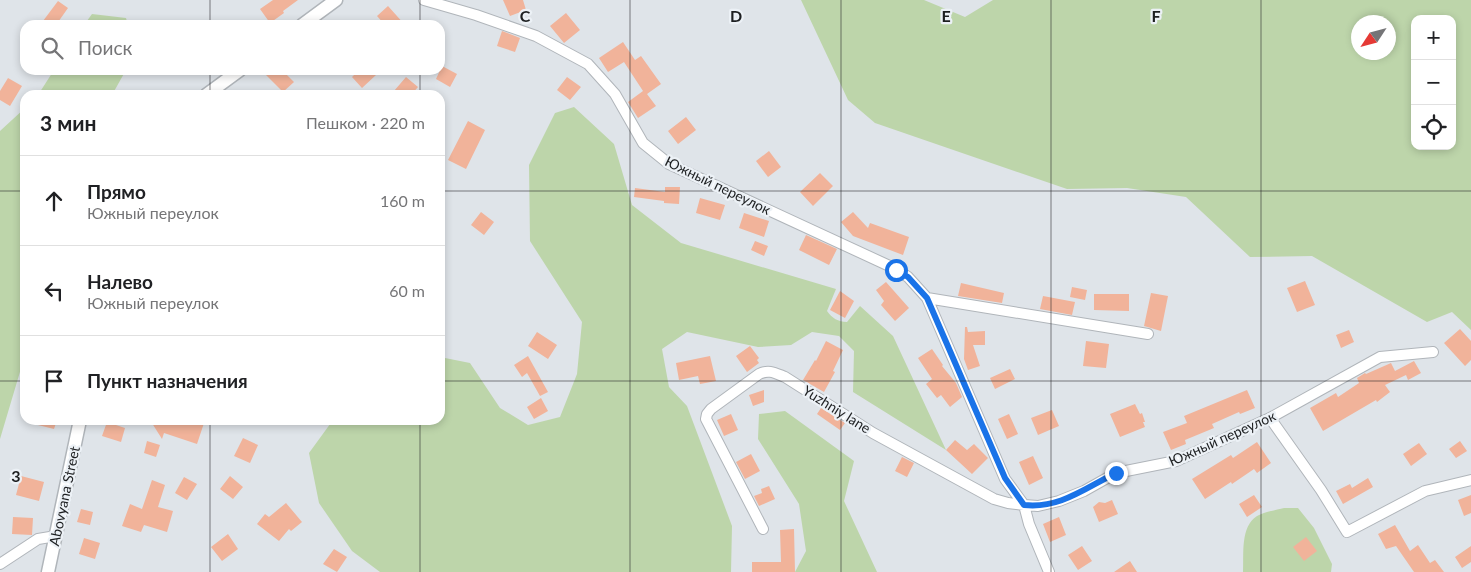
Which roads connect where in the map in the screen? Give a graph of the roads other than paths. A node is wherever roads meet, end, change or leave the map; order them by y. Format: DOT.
graph roads {
  1 [pos="336,0"];
  2 [pos="424,0"];
  3 [pos="309,20"];
  4 [pos="233,75"];
  5 [pos="213,90"];
  6 [pos="927,298"];
  7 [pos="1148,334"];
  8 [pos="1433,352"];
  9 [pos="1270,418"];
  10 [pos="79,425"];
  11 [pos="1471,480"];
  12 [pos="1024,505"];
  13 [pos="763,528"];
  14 [pos="56,536"];
  15 [pos="0,564"];
  16 [pos="48,572"];
  17 [pos="1048,572"];
  1 -- 3 [label="street"];
  2 -- 6 [label="street, Южный переулок"];
  4 -- 5 [label="street"];
  6 -- 7 [label="street"];
  6 -- 12 [label="street, Южный переулок"];
  8 -- 9 [label="street, Южный переулок"];
  9 -- 11 [label="street"];
  9 -- 12 [label="street, Южный переулок"];
  10 -- 14 [label="street, Abovyana Street"];
  12 -- 13 [label="street, Yuzhniy lane"];
  12 -- 17 [label="street"];
  14 -- 15 [label="street"];
  14 -- 16 [label="street, Abovyana Street"];
}
